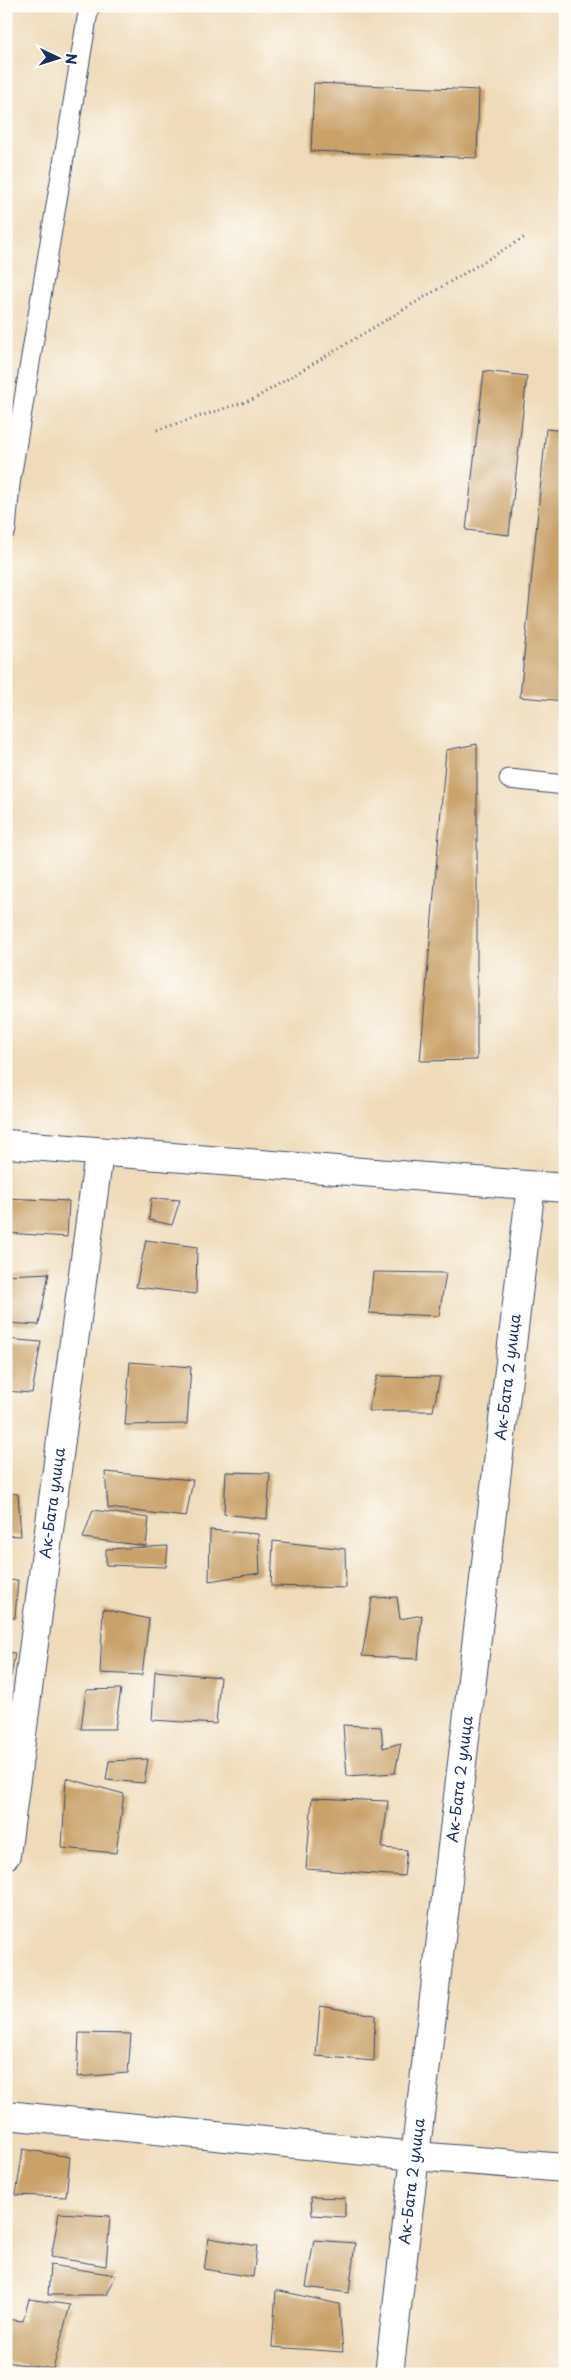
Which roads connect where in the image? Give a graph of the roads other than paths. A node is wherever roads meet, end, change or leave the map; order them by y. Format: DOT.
graph roads {
  1 [pos="89,6"];
  2 [pos="8,484"];
  3 [pos="6,530"];
  4 [pos="510,779"];
  5 [pos="565,785"];
  6 [pos="6,1144"];
  7 [pos="99,1153"];
  8 [pos="531,1186"];
  9 [pos="565,1188"];
  10 [pos="6,1855"];
  11 [pos="6,2115"];
  12 [pos="415,2156"];
  13 [pos="565,2168"];
  14 [pos="389,2374"];
  1 -- 2 [label="lane"];
  2 -- 3 [label="lane"];
  4 -- 5 [label="lane"];
  6 -- 7 [label="street"];
  7 -- 8 [label="street"];
  7 -- 10 [label="street, Ак-Бата улица"];
  8 -- 9 [label="street"];
  8 -- 12 [label="street, Ак-Бата 2 улица"];
  11 -- 12 [label="street"];
  12 -- 13 [label="street"];
  12 -- 14 [label="street, Ак-Бата 2 улица"];
}
